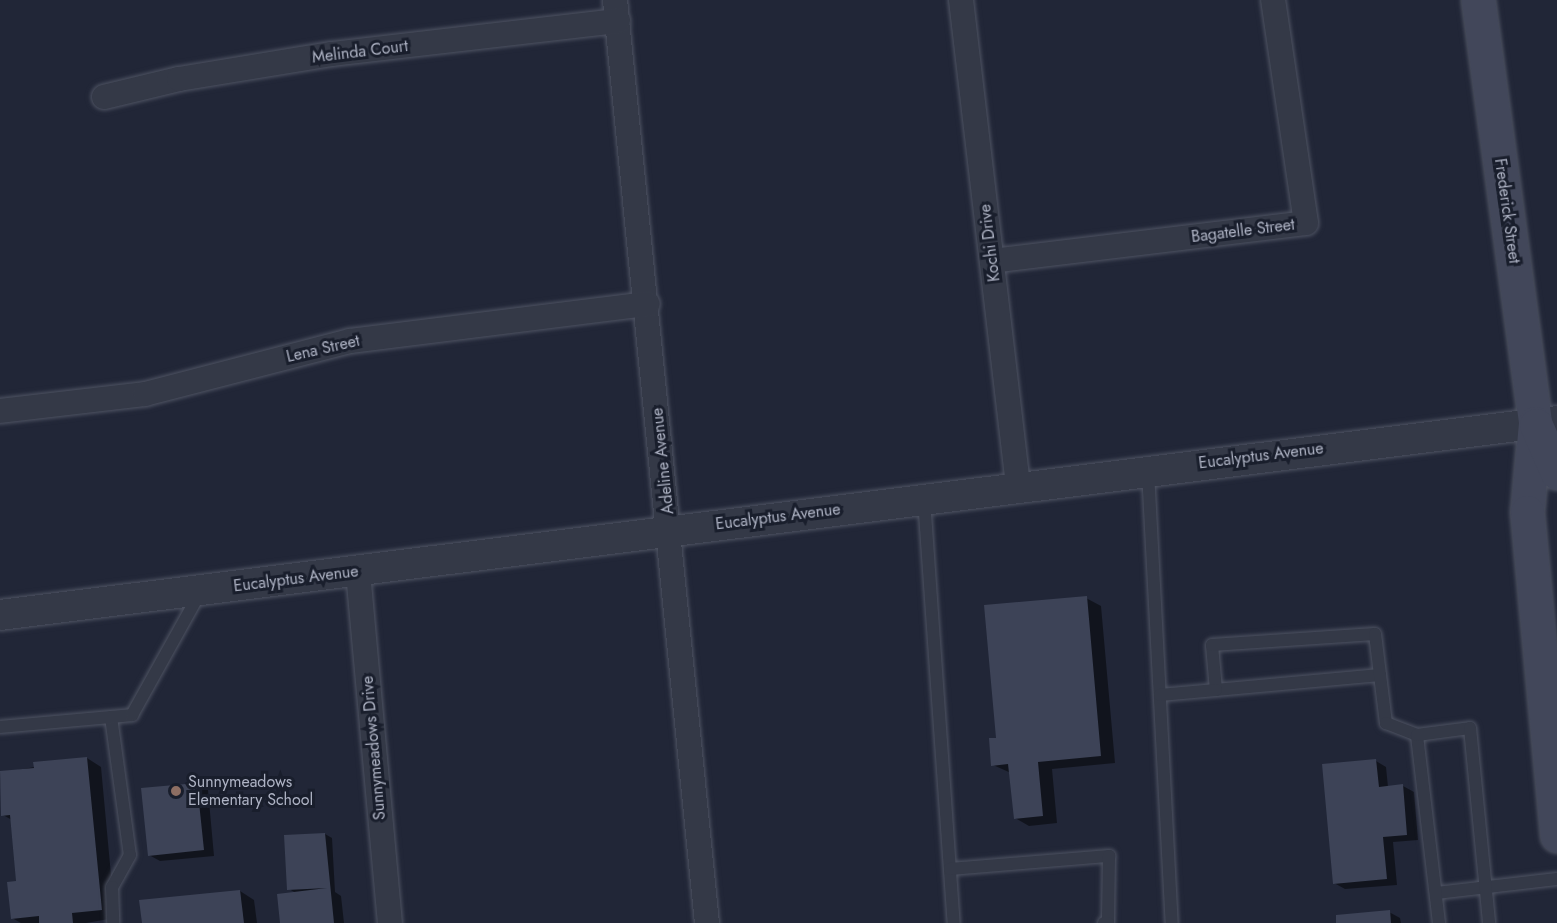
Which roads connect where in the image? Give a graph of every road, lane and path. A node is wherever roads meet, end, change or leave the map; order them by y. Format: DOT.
graph roads {
  1 [pos="961,0"];
  2 [pos="1273,0"];
  3 [pos="1478,0"];
  4 [pos="617,11"];
  5 [pos="104,96"];
  6 [pos="992,261"];
  7 [pos="648,304"];
  8 [pos="0,411"];
  9 [pos="1546,422"];
  10 [pos="1148,470"];
  11 [pos="1557,473"];
  12 [pos="1018,485"];
  13 [pos="924,498"];
  14 [pos="670,531"];
  15 [pos="358,572"];
  16 [pos="202,591"];
  17 [pos="0,615"];
  18 [pos="1380,675"];
  19 [pos="1216,690"];
  20 [pos="1550,693"];
  21 [pos="1160,695"];
  22 [pos="111,717"];
  23 [pos="0,727"];
  24 [pos="1417,735"];
  25 [pos="1557,836"];
  26 [pos="950,869"];
  27 [pos="1557,879"];
  28 [pos="1486,888"];
  29 [pos="1436,894"];
  30 [pos="113,923"];
  31 [pos="390,923"];
  32 [pos="707,923"];
  33 [pos="954,923"];
  34 [pos="1104,923"];
  35 [pos="1172,923"];
  36 [pos="1439,923"];
  37 [pos="1489,923"];
  1 -- 6 [label="street, Kochi Drive"];
  2 -- 6 [label="street, Bagatelle Street"];
  3 -- 9 [label="main road, Frederick Street"];
  4 -- 5 [label="street, Melinda Court"];
  4 -- 7 [label="street, Adeline Avenue"];
  6 -- 12 [label="street, Kochi Drive"];
  7 -- 8 [label="street, Lena Street"];
  7 -- 14 [label="street, Adeline Avenue"];
  9 -- 10 [label="street, Eucalyptus Avenue"];
  9 -- 11 [label="main road, Frederick Street"];
  9 -- 20 [label="main road, Frederick Street"];
  10 -- 12 [label="street, Eucalyptus Avenue"];
  10 -- 21 [label="lane"];
  12 -- 13 [label="street, Eucalyptus Avenue"];
  13 -- 14 [label="street, Eucalyptus Avenue"];
  13 -- 26 [label="lane"];
  14 -- 15 [label="street, Eucalyptus Avenue"];
  14 -- 32 [label="street, Adeline Avenue"];
  15 -- 16 [label="street, Eucalyptus Avenue"];
  15 -- 31 [label="street, Sunnymeadows Drive"];
  16 -- 17 [label="street, Eucalyptus Avenue"];
  16 -- 22 [label="lane"];
  18 -- 19 [label="lane"];
  18 -- 19 [label="lane"];
  18 -- 24 [label="lane"];
  19 -- 21 [label="lane"];
  20 -- 25 [label="main road, Frederick Street"];
  21 -- 35 [label="lane"];
  22 -- 23 [label="lane"];
  22 -- 30 [label="lane"];
  24 -- 28 [label="lane"];
  24 -- 29 [label="lane"];
  26 -- 33 [label="lane"];
  26 -- 34 [label="lane"];
  27 -- 28 [label="lane"];
  28 -- 29 [label="lane"];
  28 -- 37 [label="lane"];
  29 -- 36 [label="lane"];
}
